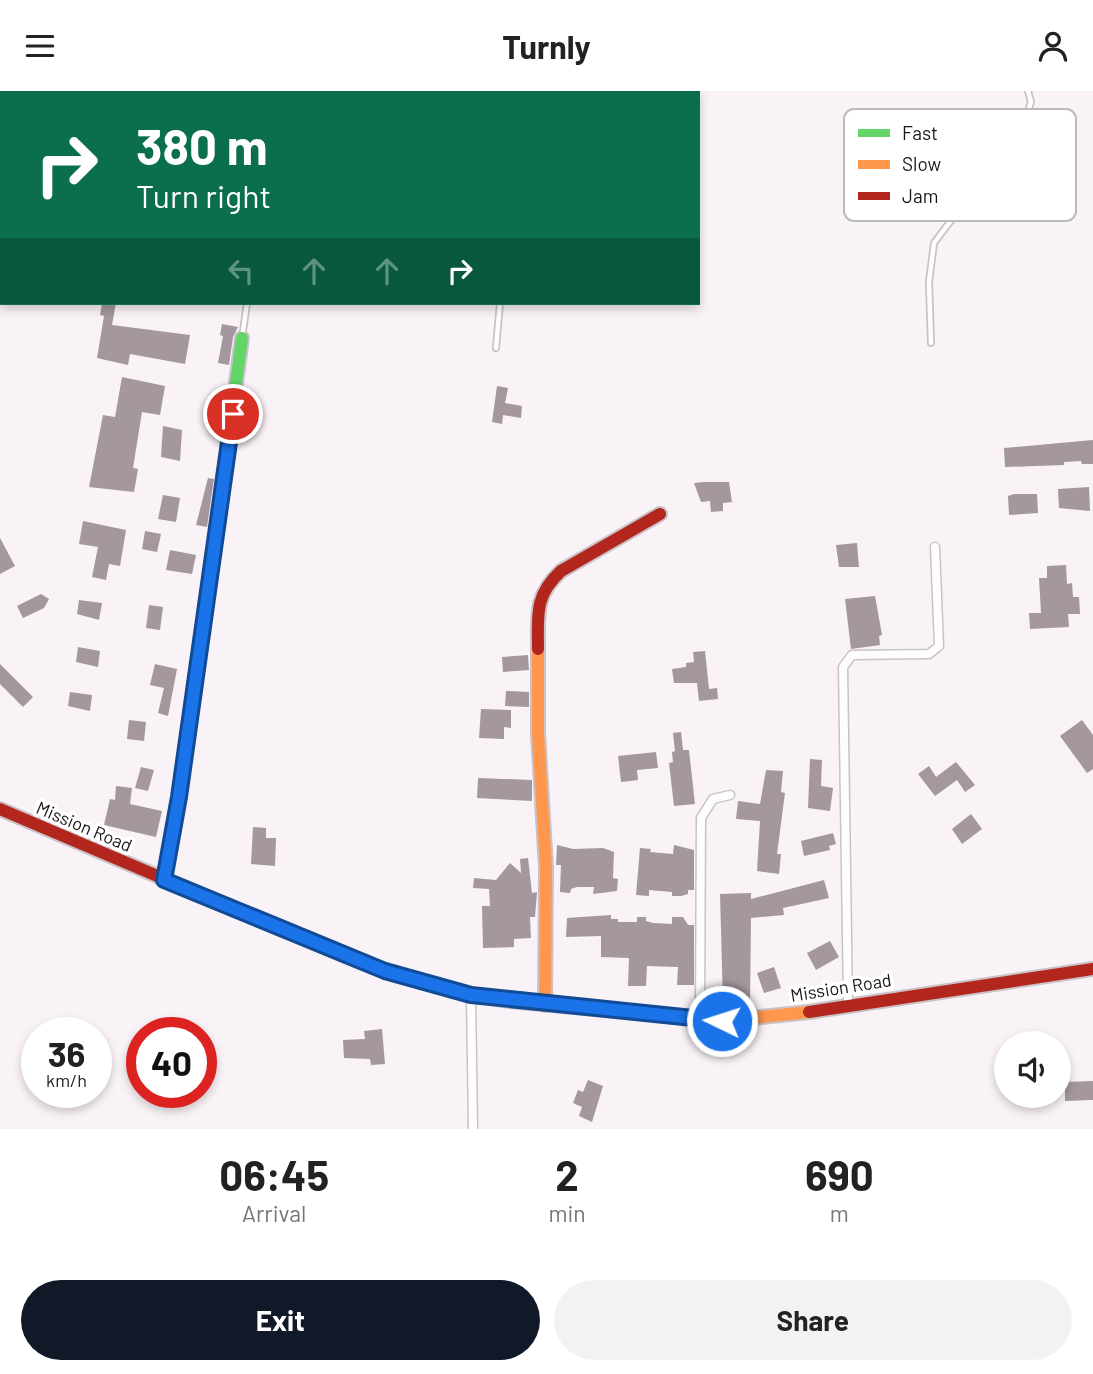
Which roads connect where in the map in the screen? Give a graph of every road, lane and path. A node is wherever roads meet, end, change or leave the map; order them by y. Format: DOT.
graph roads {
  1 [pos="1028,91"];
  2 [pos="1030,109"];
  3 [pos="951,221"];
  4 [pos="247,305"];
  5 [pos="500,305"];
  6 [pos="242,338"];
  7 [pos="931,342"];
  8 [pos="496,348"];
  9 [pos="660,514"];
  10 [pos="935,547"];
  11 [pos="730,795"];
  12 [pos="0,810"];
  13 [pos="164,880"];
  14 [pos="1093,969"];
  15 [pos="471,995"];
  16 [pos="545,1005"];
  17 [pos="848,1005"];
  18 [pos="700,1020"];
  19 [pos="473,1129"];
  1 -- 2 [label="lane"];
  3 -- 7 [label="lane"];
  4 -- 6 [label="lane"];
  5 -- 8 [label="lane"];
  6 -- 13 [label="street"];
  9 -- 16 [label="street"];
  10 -- 17 [label="street"];
  11 -- 18 [label="street"];
  12 -- 13 [label="street, Mission Road"];
  13 -- 15 [label="street, Mission Road"];
  14 -- 17 [label="street, Mission Road"];
  15 -- 16 [label="street, Mission Road"];
  15 -- 19 [label="street"];
  16 -- 18 [label="street, Mission Road"];
  17 -- 18 [label="street, Mission Road"];
}
